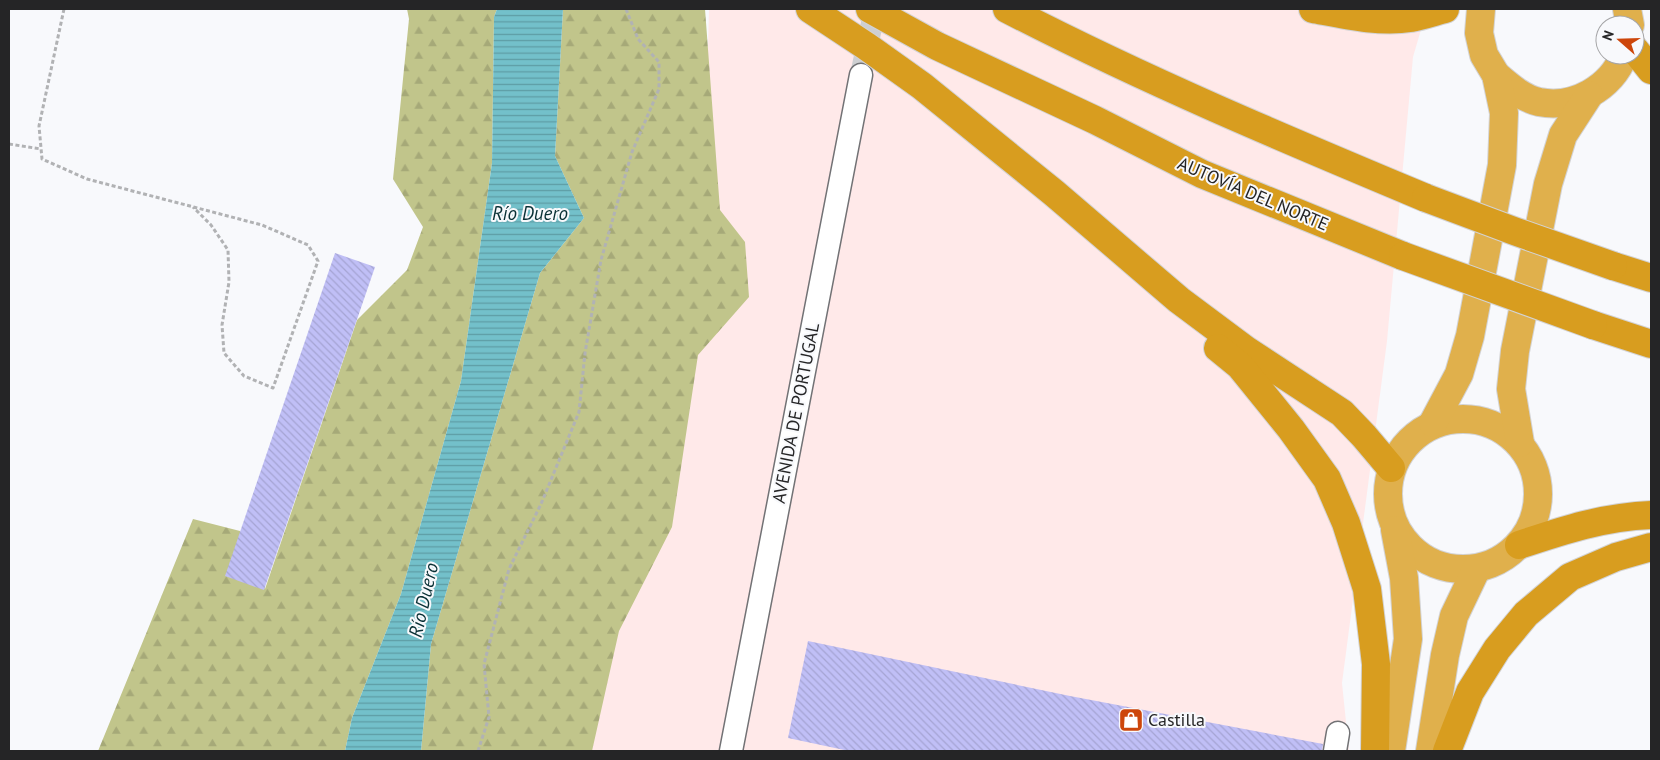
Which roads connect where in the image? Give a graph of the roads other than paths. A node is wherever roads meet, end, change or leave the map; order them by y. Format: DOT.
graph roads {
  1 [pos="810,9"];
  2 [pos="870,9"];
  3 [pos="1007,9"];
  4 [pos="1314,9"];
  5 [pos="1445,9"];
  6 [pos="1481,9"];
  7 [pos="1620,65"];
  8 [pos="862,75"];
  9 [pos="1496,75"];
  10 [pos="1589,95"];
  11 [pos="1651,278"];
  12 [pos="1179,300"];
  13 [pos="1651,344"];
  14 [pos="1433,423"];
  15 [pos="1520,443"];
  16 [pos="1391,468"];
  17 [pos="1651,515"];
  18 [pos="1395,529"];
  19 [pos="1518,545"];
  20 [pos="1651,547"];
  21 [pos="1476,570"];
  22 [pos="731,751"];
  23 [pos="1375,751"];
  24 [pos="1391,751"];
  25 [pos="1430,751"];
  26 [pos="1446,751"];
  1 -- 12 [label="highway"];
  2 -- 13 [label="highway, AUTOVÍA DEL NORTE, bridge"];
  3 -- 11 [label="highway, bridge"];
  4 -- 5 [label="highway"];
  6 -- 9 [label="highway"];
  7 -- 10 [label="highway"];
  8 -- 22 [label="street, AVENIDA DE PORTUGAL"];
  9 -- 10 [label="highway"];
  9 -- 14 [label="highway"];
  10 -- 15 [label="highway"];
  12 -- 16 [label="highway"];
  12 -- 23 [label="highway"];
  14 -- 15 [label="highway"];
  14 -- 16 [label="highway"];
  15 -- 19 [label="highway"];
  16 -- 18 [label="highway"];
  17 -- 19 [label="highway"];
  18 -- 21 [label="highway"];
  18 -- 24 [label="highway"];
  19 -- 21 [label="highway"];
  20 -- 26 [label="highway"];
  21 -- 25 [label="highway"];
}
